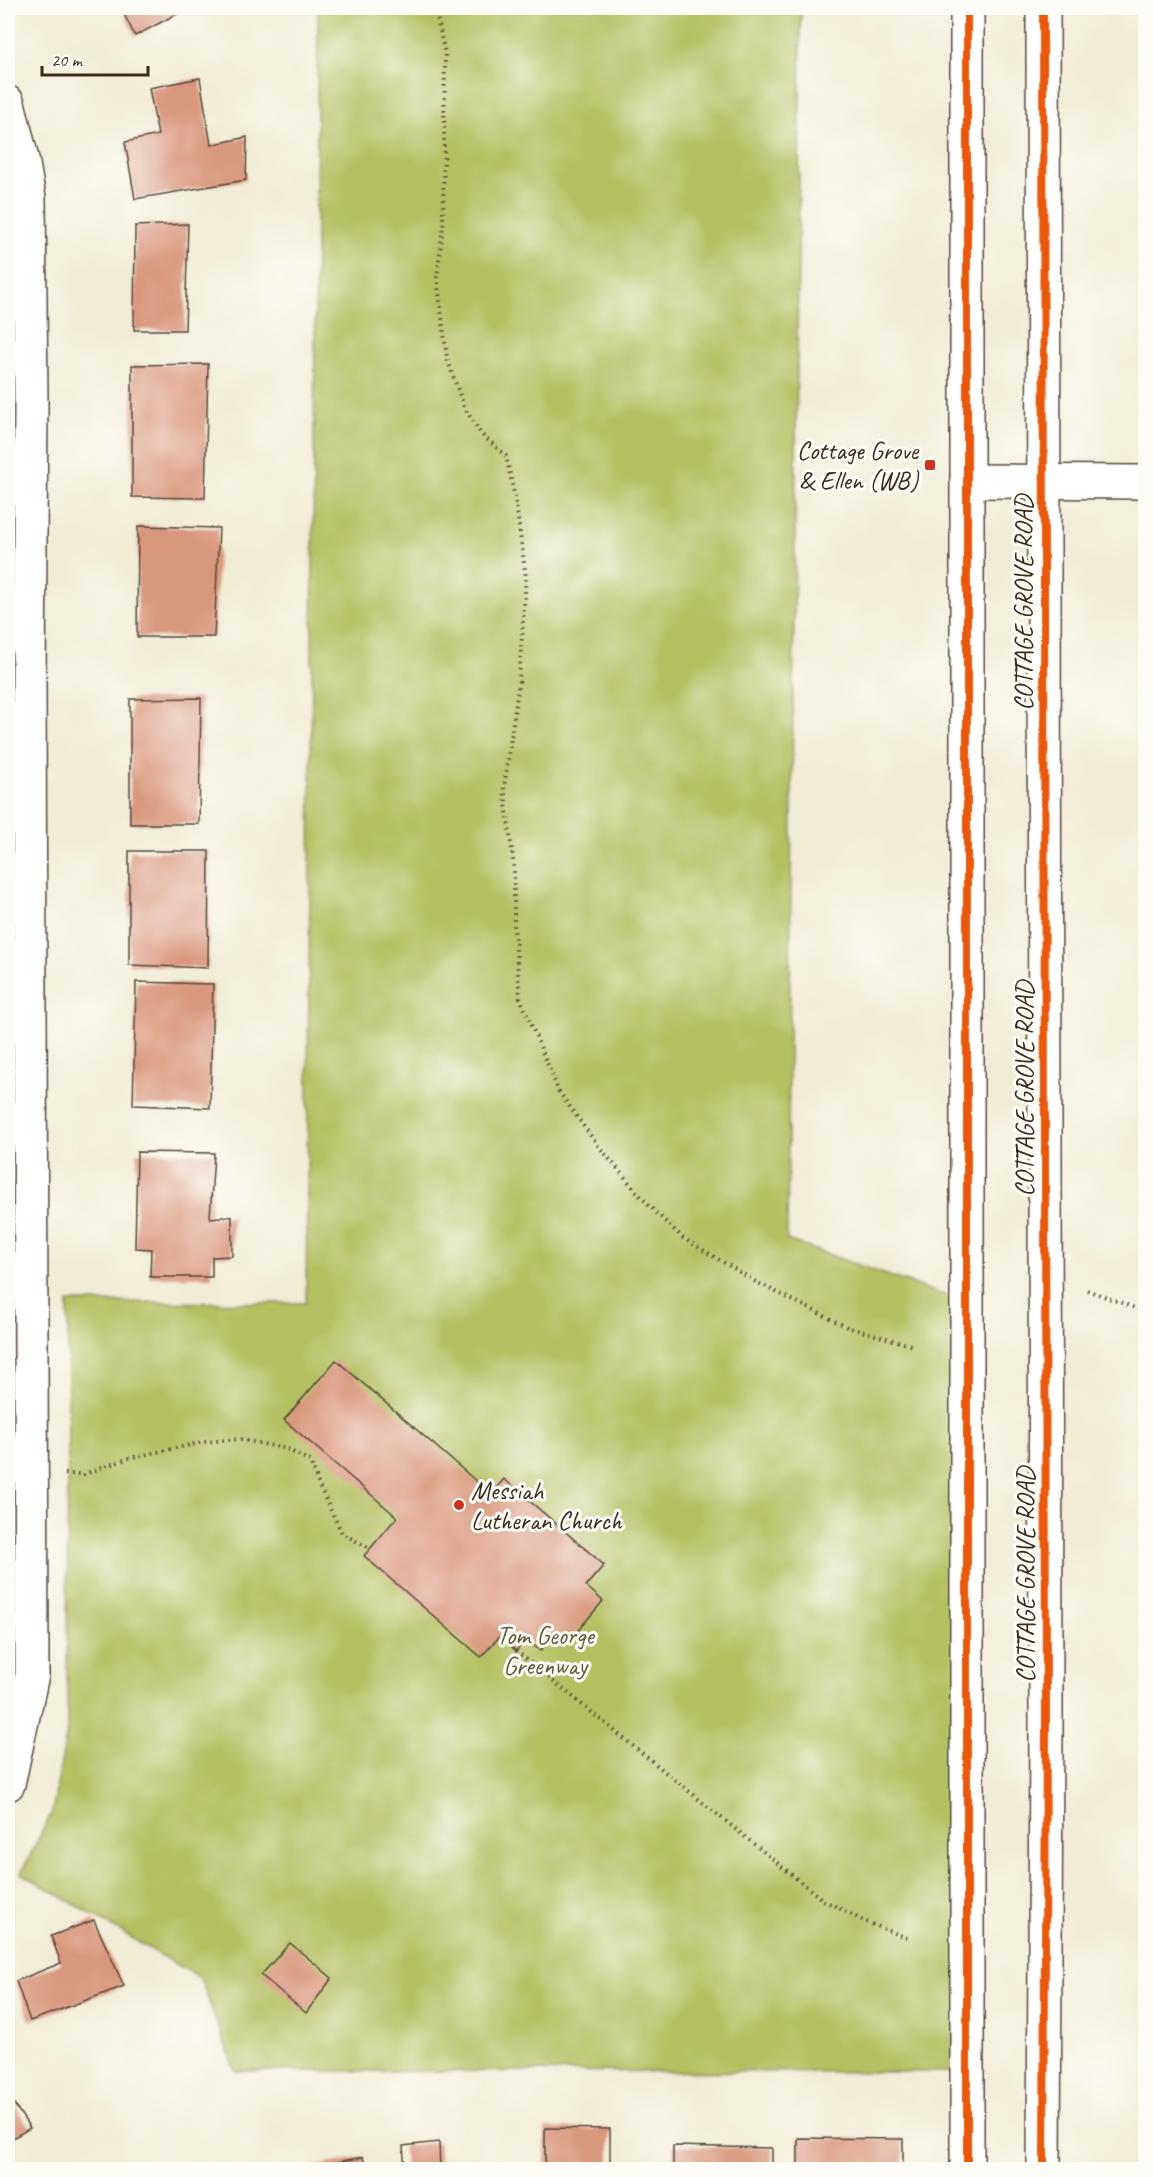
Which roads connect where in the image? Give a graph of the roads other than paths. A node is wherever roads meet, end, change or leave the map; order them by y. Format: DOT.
graph roads {
  1 [pos="967,8"];
  2 [pos="1043,8"];
  3 [pos="8,103"];
  4 [pos="967,481"];
  5 [pos="1044,481"];
  6 [pos="1146,482"];
  7 [pos="8,1784"];
  8 [pos="968,2169"];
  9 [pos="1044,2169"];
  1 -- 4 [label="main road"];
  2 -- 5 [label="main road, COTTAGE GROVE ROAD"];
  3 -- 7 [label="main road"];
  4 -- 5 [label="main road"];
  4 -- 8 [label="main road"];
  5 -- 6 [label="main road"];
  5 -- 9 [label="main road, COTTAGE GROVE ROAD"];
}
